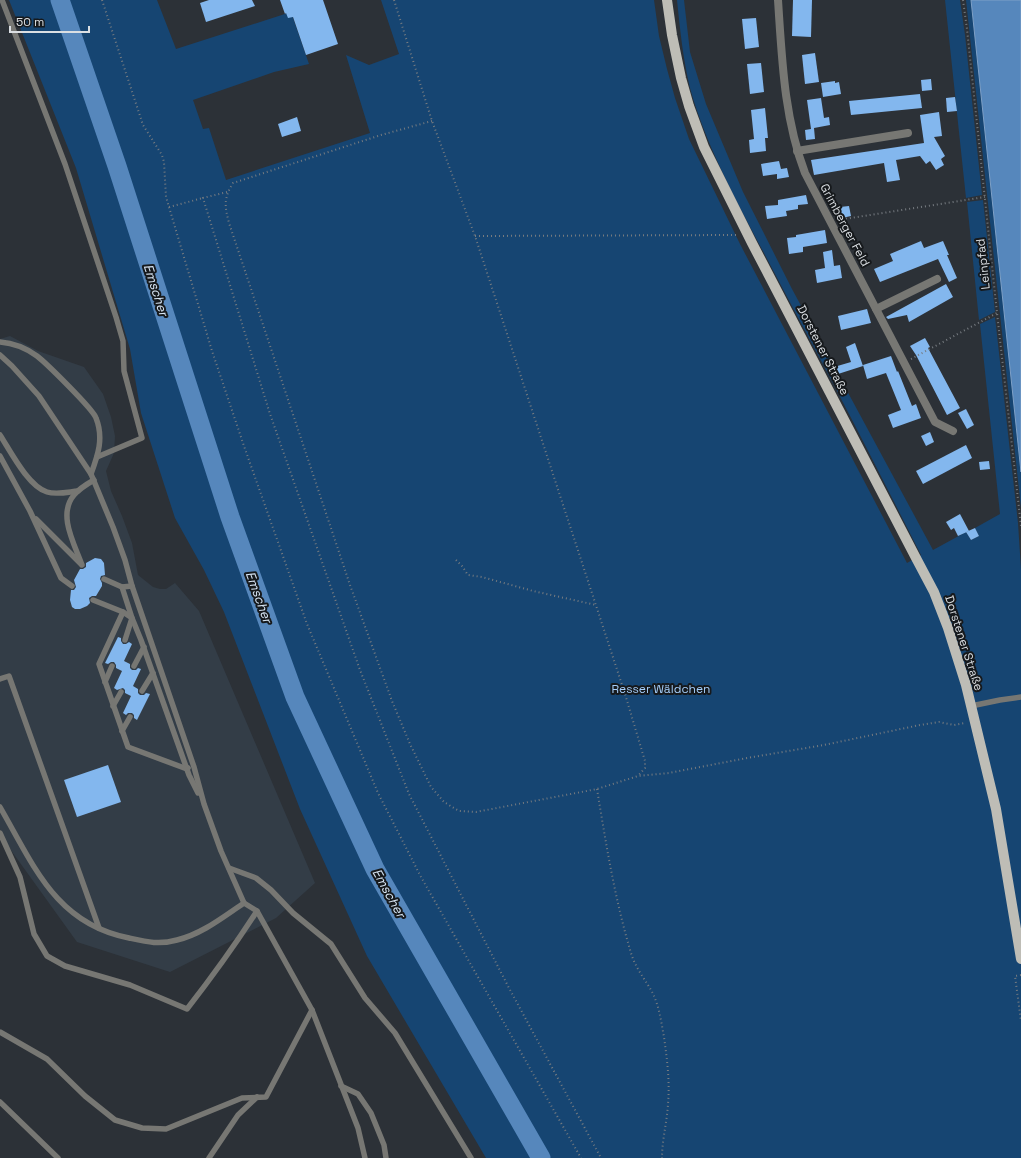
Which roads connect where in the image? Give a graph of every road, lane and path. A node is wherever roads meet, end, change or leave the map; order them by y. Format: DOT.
graph roads {
  1 [pos="2,0"];
  2 [pos="102,0"];
  3 [pos="394,0"];
  4 [pos="667,0"];
  5 [pos="778,0"];
  6 [pos="963,0"];
  7 [pos="432,121"];
  8 [pos="908,133"];
  9 [pos="798,150"];
  10 [pos="227,192"];
  11 [pos="203,198"];
  12 [pos="985,198"];
  13 [pos="169,207"];
  14 [pos="829,222"];
  15 [pos="748,235"];
  16 [pos="476,236"];
  17 [pos="937,279"];
  18 [pos="876,309"];
  19 [pos="997,313"];
  20 [pos="0,342"];
  21 [pos="0,354"];
  22 [pos="904,363"];
  23 [pos="953,431"];
  24 [pos="0,435"];
  25 [pos="0,456"];
  26 [pos="97,457"];
  27 [pos="91,474"];
  28 [pos="94,480"];
  29 [pos="78,491"];
  30 [pos="34,518"];
  31 [pos="1021,526"];
  32 [pos="456,560"];
  33 [pos="104,579"];
  34 [pos="72,586"];
  35 [pos="132,586"];
  36 [pos="122,587"];
  37 [pos="93,600"];
  38 [pos="596,605"];
  39 [pos="123,612"];
  40 [pos="132,618"];
  41 [pos="125,640"];
  42 [pos="144,647"];
  43 [pos="112,666"];
  44 [pos="134,666"];
  45 [pos="153,673"];
  46 [pos="0,679"];
  47 [pos="105,682"];
  48 [pos="142,691"];
  49 [pos="121,692"];
  50 [pos="1021,697"];
  51 [pos="114,706"];
  52 [pos="971,706"];
  53 [pos="130,717"];
  54 [pos="975,722"];
  55 [pos="122,731"];
  56 [pos="194,767"];
  57 [pos="187,769"];
  58 [pos="638,776"];
  59 [pos="597,790"];
  60 [pos="204,804"];
  61 [pos="1,810"];
  62 [pos="0,833"];
  63 [pos="228,868"];
  64 [pos="244,903"];
  65 [pos="257,911"];
  66 [pos="99,928"];
  67 [pos="1021,959"];
  68 [pos="1021,974"];
  69 [pos="312,1010"];
  70 [pos="1021,1021"];
  71 [pos="0,1032"];
  72 [pos="341,1086"];
  73 [pos="257,1098"];
  74 [pos="0,1102"];
  75 [pos="58,1158"];
  76 [pos="209,1158"];
  77 [pos="366,1158"];
  78 [pos="386,1158"];
  79 [pos="471,1158"];
  80 [pos="581,1158"];
  81 [pos="601,1158"];
  82 [pos="662,1158"];
  1 -- 26 [label="lane"];
  2 -- 13 [label="path"];
  3 -- 7 [label="path"];
  4 -- 15 [label="main road, Dorstener Straße"];
  5 -- 9 [label="street, Grimberger Feld"];
  6 -- 12 [label="path, Leinpfad"];
  7 -- 10 [label="path"];
  7 -- 16 [label="path"];
  8 -- 9 [label="street"];
  9 -- 14 [label="street, Grimberger Feld"];
  10 -- 11 [label="path"];
  10 -- 59 [label="path"];
  11 -- 13 [label="path"];
  11 -- 81 [label="path"];
  12 -- 14 [label="path"];
  12 -- 19 [label="path, Leinpfad"];
  13 -- 80 [label="path"];
  14 -- 18 [label="street, Grimberger Feld"];
  15 -- 16 [label="path"];
  15 -- 52 [label="main road, Dorstener Straße"];
  16 -- 38 [label="path"];
  17 -- 18 [label="street"];
  18 -- 22 [label="street, Grimberger Feld"];
  19 -- 22 [label="path"];
  19 -- 31 [label="path, Leinpfad"];
  20 -- 26 [label="lane"];
  21 -- 27 [label="lane"];
  22 -- 23 [label="street, Grimberger Feld"];
  24 -- 29 [label="lane"];
  25 -- 30 [label="lane"];
  26 -- 27 [label="lane"];
  27 -- 28 [label="lane"];
  28 -- 29 [label="lane"];
  28 -- 35 [label="lane"];
  29 -- 30 [label="lane"];
  30 -- 34 [label="lane"];
  32 -- 38 [label="path"];
  33 -- 36 [label="lane"];
  35 -- 36 [label="lane"];
  35 -- 56 [label="lane"];
  36 -- 40 [label="lane"];
  37 -- 39 [label="lane"];
  38 -- 58 [label="path"];
  39 -- 40 [label="lane"];
  39 -- 47 [label="lane"];
  40 -- 41 [label="lane"];
  40 -- 42 [label="lane"];
  42 -- 44 [label="lane"];
  42 -- 45 [label="lane"];
  43 -- 47 [label="lane"];
  45 -- 48 [label="lane"];
  45 -- 57 [label="lane"];
  46 -- 66 [label="lane"];
  47 -- 51 [label="lane"];
  49 -- 51 [label="lane"];
  50 -- 52 [label="lane"];
  51 -- 55 [label="lane"];
  52 -- 54 [label="main road, Dorstener Straße"];
  53 -- 55 [label="lane"];
  54 -- 58 [label="path"];
  54 -- 67 [label="main road"];
  55 -- 57 [label="lane"];
  56 -- 57 [label="lane"];
  56 -- 60 [label="lane"];
  57 -- 60 [label="lane"];
  58 -- 59 [label="path"];
  59 -- 82 [label="path"];
  60 -- 63 [label="lane"];
  61 -- 66 [label="lane"];
  62 -- 65 [label="lane"];
  63 -- 64 [label="lane"];
  63 -- 79 [label="lane"];
  64 -- 65 [label="lane"];
  64 -- 66 [label="lane"];
  65 -- 69 [label="lane"];
  68 -- 70 [label="path"];
  69 -- 72 [label="lane"];
  69 -- 73 [label="lane"];
  71 -- 73 [label="lane"];
  72 -- 77 [label="lane"];
  72 -- 78 [label="lane"];
  73 -- 76 [label="lane"];
  74 -- 75 [label="lane"];
}
